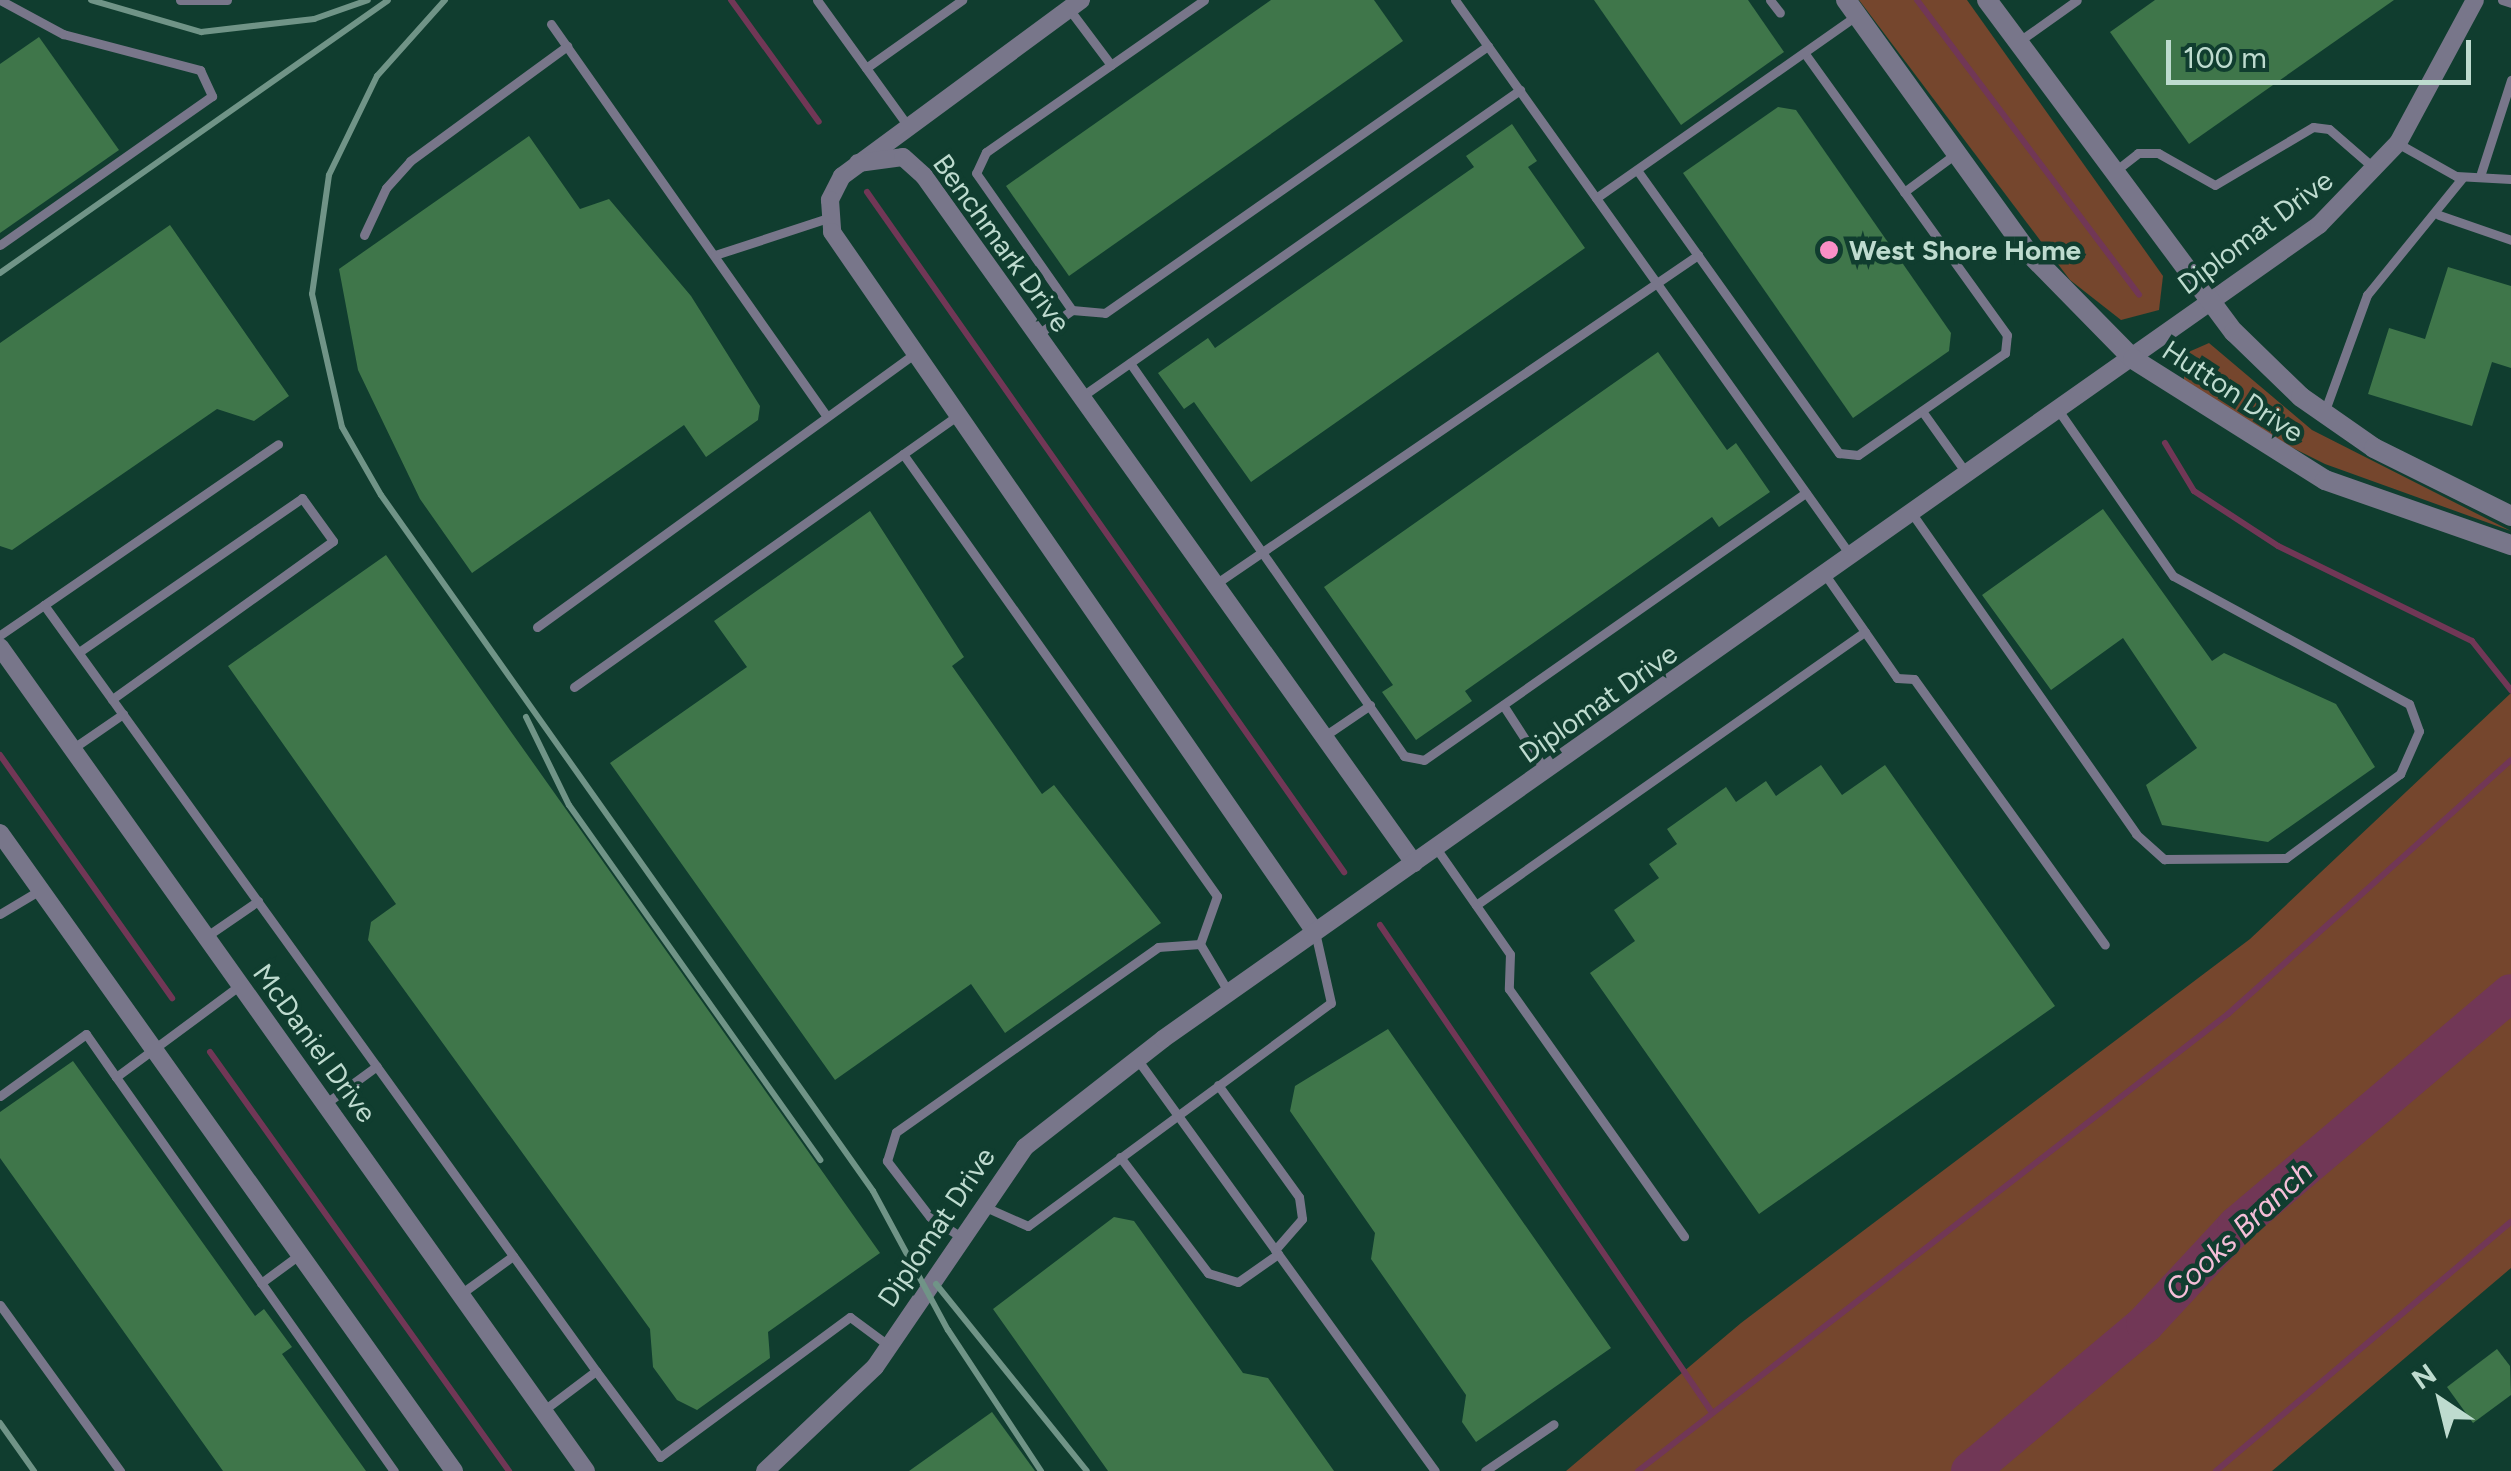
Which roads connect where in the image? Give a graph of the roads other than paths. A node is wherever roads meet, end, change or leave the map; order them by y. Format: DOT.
graph roads {
  1 [pos="0,0"];
  2 [pos="180,0"];
  3 [pos="227,0"];
  4 [pos="817,0"];
  5 [pos="962,0"];
  6 [pos="1204,0"];
  7 [pos="1455,0"];
  8 [pos="1770,0"];
  9 [pos="1987,0"];
  10 [pos="2076,0"];
  11 [pos="2475,0"];
  12 [pos="2502,0"];
  13 [pos="2511,3"];
  14 [pos="1075,4"];
  15 [pos="1852,8"];
  16 [pos="1780,13"];
  17 [pos="551,24"];
  18 [pos="2017,42"];
  19 [pos="566,46"];
  20 [pos="1488,46"];
  21 [pos="1804,52"];
  22 [pos="1111,65"];
  23 [pos="866,68"];
  24 [pos="2511,80"];
  25 [pos="1520,90"];
  26 [pos="908,126"];
  27 [pos="2398,143"];
  28 [pos="1954,155"];
  29 [pos="858,163"];
  30 [pos="2375,169"];
  31 [pos="1638,170"];
  32 [pos="2112,173"];
  33 [pos="2481,174"];
  34 [pos="2462,178"];
  35 [pos="2511,179"];
  36 [pos="1904,192"];
  37 [pos="1596,198"];
  38 [pos="2439,215"];
  39 [pos="831,217"];
  40 [pos="364,235"];
  41 [pos="2511,240"];
  42 [pos="0,245"];
  43 [pos="715,255"];
  44 [pos="1698,255"];
  45 [pos="1655,280"];
  46 [pos="2209,302"];
  47 [pos="1072,310"];
  48 [pos="1037,336"];
  49 [pos="915,352"];
  50 [pos="2133,359"];
  51 [pos="1130,363"];
  52 [pos="1081,397"];
  53 [pos="2058,410"];
  54 [pos="1922,412"];
  55 [pos="2324,412"];
  56 [pos="827,416"];
  57 [pos="958,416"];
  58 [pos="278,444"];
  59 [pos="903,454"];
  60 [pos="1967,474"];
  61 [pos="1806,493"];
  62 [pos="1912,515"];
  63 [pos="2511,516"];
  64 [pos="2511,545"];
  65 [pos="1264,549"];
  66 [pos="1852,558"];
  67 [pos="1826,576"];
  68 [pos="1214,585"];
  69 [pos="44,605"];
  70 [pos="537,627"];
  71 [pos="1864,632"];
  72 [pos="0,635"];
  73 [pos="0,647"];
  74 [pos="78,652"];
  75 [pos="574,687"];
  76 [pos="112,699"];
  77 [pos="1503,705"];
  78 [pos="1370,706"];
  79 [pos="123,714"];
  80 [pos="1323,737"];
  81 [pos="72,749"];
  82 [pos="1546,772"];
  83 [pos="0,833"];
  84 [pos="1436,848"];
  85 [pos="1414,863"];
  86 [pos="40,890"];
  87 [pos="258,901"];
  88 [pos="1476,905"];
  89 [pos="0,914"];
  90 [pos="1315,932"];
  91 [pos="205,938"];
  92 [pos="1200,944"];
  93 [pos="2104,945"];
  94 [pos="240,986"];
  95 [pos="1229,993"];
  96 [pos="154,1049"];
  97 [pos="1137,1059"];
  98 [pos="377,1066"];
  99 [pos="116,1077"];
  100 [pos="1218,1085"];
  101 [pos="0,1096"];
  102 [pos="325,1104"];
  103 [pos="1176,1114"];
  104 [pos="1120,1156"];
  105 [pos="980,1205"];
  106 [pos="1684,1236"];
  107 [pos="961,1237"];
  108 [pos="1276,1252"];
  109 [pos="300,1254"];
  110 [pos="513,1256"];
  111 [pos="261,1283"];
  112 [pos="462,1293"];
  113 [pos="0,1305"];
  114 [pos="888,1346"];
  115 [pos="596,1371"];
  116 [pos="544,1410"];
  117 [pos="1554,1424"];
  118 [pos="120,1471"];
  119 [pos="394,1471"];
  120 [pos="454,1471"];
  121 [pos="586,1471"];
  122 [pos="765,1471"];
  123 [pos="1436,1471"];
  124 [pos="1485,1471"];
  1 -- 42 [label="lane"];
  2 -- 3 [label="lane"];
  4 -- 23 [label="lane"];
  5 -- 23 [label="lane"];
  6 -- 22 [label="lane"];
  7 -- 20 [label="lane"];
  8 -- 16 [label="lane"];
  9 -- 18 [label="street, Hutton Drive"];
  10 -- 18 [label="lane"];
  11 -- 27 [label="street, Diplomat Drive"];
  12 -- 13 [label="lane"];
  14 -- 22 [label="lane"];
  14 -- 26 [label="street"];
  15 -- 21 [label="lane"];
  15 -- 28 [label="street, Hutton Drive"];
  17 -- 19 [label="lane"];
  18 -- 32 [label="street, Hutton Drive"];
  19 -- 40 [label="lane"];
  19 -- 43 [label="lane"];
  20 -- 25 [label="lane"];
  20 -- 47 [label="lane"];
  21 -- 31 [label="lane"];
  21 -- 36 [label="lane"];
  22 -- 47 [label="lane"];
  23 -- 26 [label="lane"];
  24 -- 33 [label="lane"];
  25 -- 37 [label="lane"];
  25 -- 51 [label="lane"];
  26 -- 29 [label="street"];
  27 -- 30 [label="street, Diplomat Drive"];
  27 -- 34 [label="lane"];
  28 -- 36 [label="lane"];
  28 -- 50 [label="street, Hutton Drive"];
  29 -- 39 [label="street"];
  29 -- 48 [label="street, Benchmark Drive"];
  30 -- 32 [label="lane"];
  30 -- 46 [label="street, Diplomat Drive"];
  31 -- 37 [label="lane"];
  31 -- 44 [label="lane"];
  32 -- 46 [label="street, Hutton Drive"];
  33 -- 34 [label="lane"];
  33 -- 35 [label="lane"];
  34 -- 38 [label="lane"];
  36 -- 54 [label="lane"];
  37 -- 45 [label="lane"];
  38 -- 41 [label="lane"];
  38 -- 55 [label="lane"];
  39 -- 43 [label="lane"];
  39 -- 49 [label="street"];
  43 -- 56 [label="lane"];
  44 -- 45 [label="lane"];
  44 -- 54 [label="lane"];
  45 -- 61 [label="lane"];
  45 -- 65 [label="lane"];
  46 -- 50 [label="street, Diplomat Drive"];
  46 -- 55 [label="street, Hutton Drive"];
  47 -- 48 [label="lane"];
  48 -- 52 [label="street, Benchmark Drive"];
  49 -- 56 [label="lane"];
  49 -- 57 [label="street"];
  50 -- 53 [label="street, Diplomat Drive"];
  50 -- 64 [label="street, Hutton Drive"];
  51 -- 52 [label="lane"];
  51 -- 65 [label="lane"];
  52 -- 68 [label="street, Benchmark Drive"];
  53 -- 60 [label="street, Diplomat Drive"];
  53 -- 62 [label="lane"];
  54 -- 60 [label="lane"];
  55 -- 63 [label="street, Hutton Drive"];
  56 -- 70 [label="lane"];
  57 -- 59 [label="lane"];
  57 -- 90 [label="street"];
  58 -- 69 [label="lane"];
  59 -- 75 [label="lane"];
  59 -- 92 [label="lane"];
  60 -- 62 [label="street, Diplomat Drive"];
  61 -- 66 [label="lane"];
  61 -- 77 [label="lane"];
  62 -- 66 [label="street, Diplomat Drive"];
  65 -- 68 [label="lane"];
  65 -- 78 [label="lane"];
  66 -- 67 [label="street, Diplomat Drive"];
  67 -- 71 [label="lane"];
  67 -- 82 [label="street, Diplomat Drive"];
  68 -- 80 [label="street, Benchmark Drive"];
  69 -- 72 [label="lane"];
  69 -- 74 [label="lane"];
  71 -- 88 [label="lane"];
  71 -- 93 [label="lane"];
  73 -- 81 [label="street, McDaniel Drive"];
  74 -- 76 [label="lane"];
  74 -- 76 [label="lane"];
  76 -- 79 [label="lane"];
  77 -- 78 [label="lane"];
  77 -- 82 [label="lane"];
  78 -- 80 [label="lane"];
  79 -- 81 [label="lane"];
  79 -- 87 [label="lane"];
  80 -- 85 [label="street, Benchmark Drive"];
  81 -- 91 [label="street, McDaniel Drive"];
  82 -- 84 [label="street, Diplomat Drive"];
  83 -- 86 [label="street"];
  84 -- 85 [label="street, Diplomat Drive"];
  84 -- 88 [label="lane"];
  85 -- 90 [label="street, Diplomat Drive"];
  86 -- 89 [label="lane"];
  86 -- 96 [label="street"];
  87 -- 91 [label="lane"];
  87 -- 98 [label="lane"];
  88 -- 106 [label="lane"];
  90 -- 95 [label="street, Diplomat Drive"];
  90 -- 100 [label="lane"];
  91 -- 94 [label="street, McDaniel Drive"];
  92 -- 95 [label="lane"];
  92 -- 107 [label="lane"];
  94 -- 96 [label="lane"];
  94 -- 102 [label="street, McDaniel Drive"];
  95 -- 97 [label="street, Diplomat Drive"];
  96 -- 99 [label="lane"];
  96 -- 109 [label="street"];
  97 -- 103 [label="lane"];
  97 -- 105 [label="street, Diplomat Drive"];
  98 -- 102 [label="lane"];
  98 -- 110 [label="lane"];
  99 -- 101 [label="lane"];
  99 -- 111 [label="lane"];
  100 -- 103 [label="lane"];
  100 -- 108 [label="lane"];
  102 -- 112 [label="street, McDaniel Drive"];
  103 -- 104 [label="lane"];
  103 -- 108 [label="lane"];
  104 -- 105 [label="lane"];
  104 -- 108 [label="lane"];
  105 -- 107 [label="street, Diplomat Drive"];
  107 -- 114 [label="street, Diplomat Drive"];
  108 -- 123 [label="lane"];
  109 -- 111 [label="lane"];
  109 -- 120 [label="street"];
  110 -- 112 [label="lane"];
  110 -- 115 [label="lane"];
  111 -- 119 [label="lane"];
  112 -- 116 [label="street, McDaniel Drive"];
  113 -- 118 [label="lane"];
  114 -- 115 [label="lane"];
  114 -- 122 [label="street, Diplomat Drive"];
  115 -- 116 [label="lane"];
  116 -- 121 [label="street, McDaniel Drive"];
  117 -- 124 [label="lane"];
}
